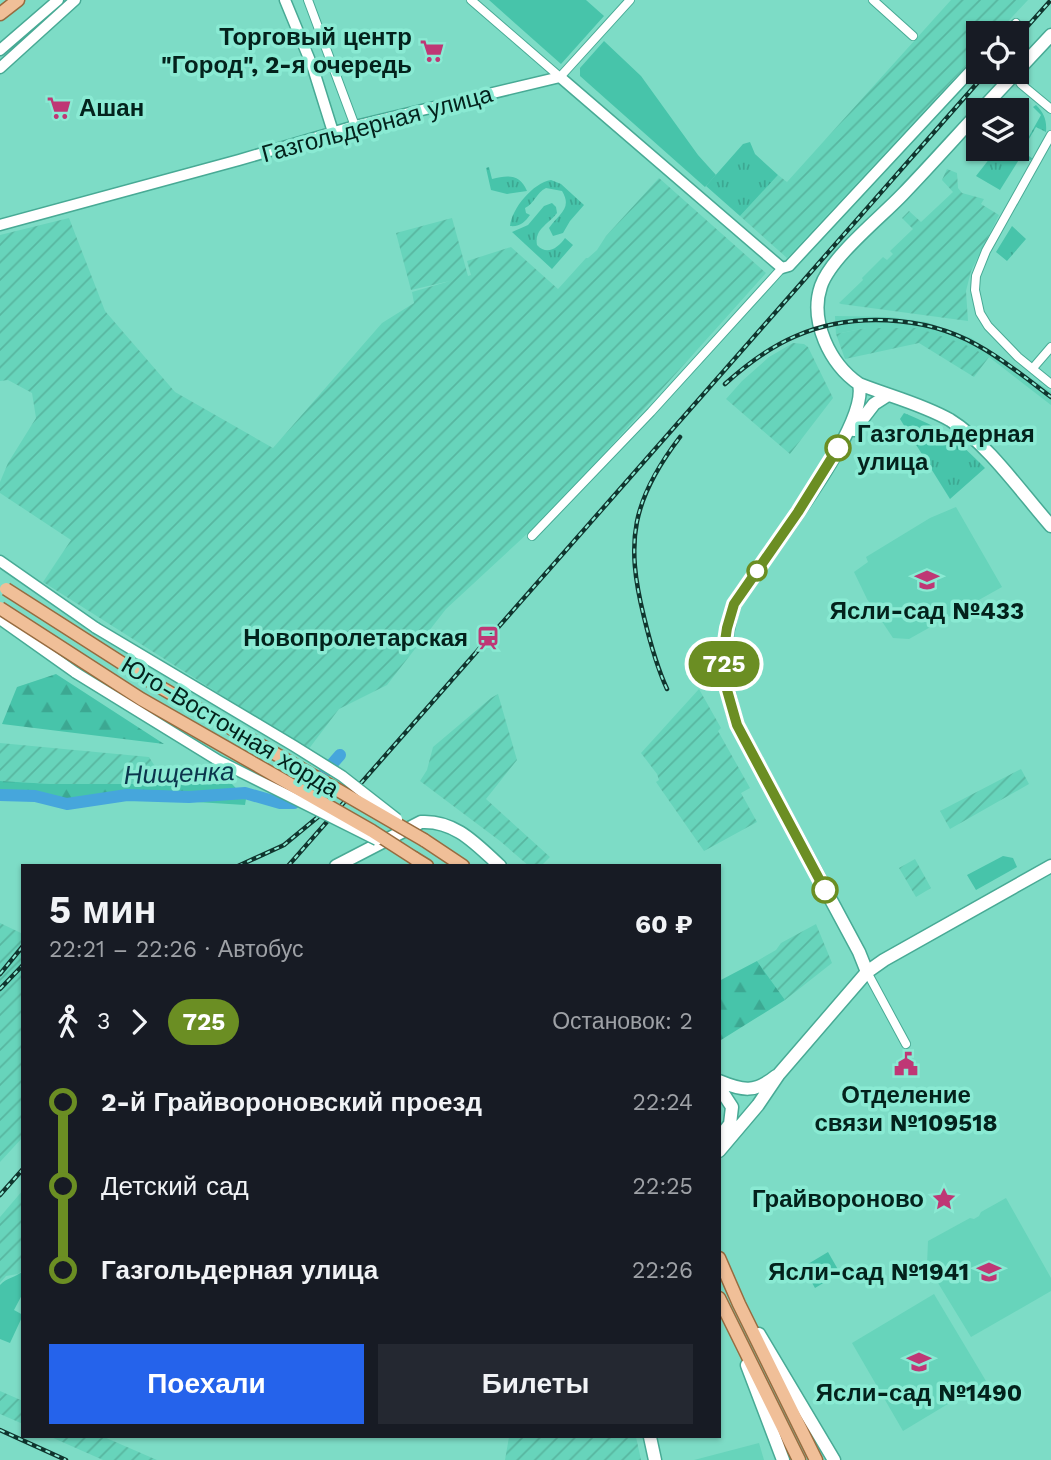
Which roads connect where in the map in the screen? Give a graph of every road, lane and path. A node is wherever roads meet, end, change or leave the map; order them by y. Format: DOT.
graph roads {
  1 [pos="18,0"];
  2 [pos="58,0"];
  3 [pos="75,0"];
  4 [pos="285,0"];
  5 [pos="308,0"];
  6 [pos="471,0"];
  7 [pos="630,0"];
  8 [pos="873,0"];
  9 [pos="0,14"];
  10 [pos="1051,35"];
  11 [pos="913,36"];
  12 [pos="0,50"];
  13 [pos="1029,58"];
  14 [pos="331,62"];
  15 [pos="0,68"];
  16 [pos="313,68"];
  17 [pos="966,75"];
  18 [pos="560,77"];
  19 [pos="1004,84"];
  20 [pos="1021,84"];
  21 [pos="991,98"];
  22 [pos="1051,109"];
  23 [pos="966,125"];
  24 [pos="355,126"];
  25 [pos="333,132"];
  26 [pos="1051,135"];
  27 [pos="0,225"];
  28 [pos="782,268"];
  29 [pos="1051,347"];
  30 [pos="1033,368"];
  31 [pos="1051,383"];
  32 [pos="859,384"];
  33 [pos="888,395"];
  34 [pos="836,452"];
  35 [pos="1051,526"];
  36 [pos="532,536"];
  37 [pos="0,561"];
  38 [pos="0,584"];
  39 [pos="0,608"];
  40 [pos="0,619"];
  41 [pos="424,840"];
  42 [pos="414,858"];
  43 [pos="340,864"];
  44 [pos="424,864"];
  45 [pos="460,864"];
  46 [pos="498,864"];
  47 [pos="1051,866"];
  48 [pos="867,972"];
  49 [pos="906,1044"];
  50 [pos="779,1074"];
  51 [pos="721,1082"];
  52 [pos="721,1090"];
  53 [pos="721,1135"];
  54 [pos="721,1150"];
  55 [pos="721,1261"];
  56 [pos="721,1302"];
  57 [pos="739,1304"];
  58 [pos="735,1332"];
  59 [pos="650,1438"];
  60 [pos="798,1456"];
  61 [pos="656,1460"];
  62 [pos="783,1460"];
  63 [pos="816,1460"];
  64 [pos="834,1460"];
  1 -- 9 [label="main road"];
  2 -- 12 [label="street"];
  3 -- 15 [label="street"];
  4 -- 16 [label="street"];
  5 -- 14 [label="street"];
  6 -- 18 [label="street"];
  7 -- 18 [label="street"];
  8 -- 11 [label="street"];
  10 -- 13 [label="main road"];
  14 -- 16 [label="street"];
  14 -- 24 [label="street"];
  16 -- 25 [label="street"];
  17 -- 28 [label="street"];
  18 -- 24 [label="street, Газгольдерная улица"];
  18 -- 28 [label="street"];
  19 -- 21 [label="main road"];
  20 -- 22 [label="street"];
  23 -- 32 [label="main road"];
  24 -- 25 [label="street, Газгольдерная улица"];
  25 -- 27 [label="street, Газгольдерная улица"];
  26 -- 30 [label="street"];
  28 -- 36 [label="street"];
  29 -- 30 [label="street"];
  30 -- 31 [label="street"];
  32 -- 33 [label="main road"];
  32 -- 34 [label="main road"];
  33 -- 34 [label="main road"];
  33 -- 35 [label="main road"];
  34 -- 48 [label="main road"];
  37 -- 41 [label="street, bridge"];
  38 -- 41 [label="main road, Юго-Восточная хорда, bridge"];
  39 -- 42 [label="main road, Юго-Восточная хорда, bridge"];
  40 -- 42 [label="street, bridge"];
  41 -- 45 [label="main road, Юго-Восточная хорда"];
  42 -- 44 [label="main road, Юго-Восточная хорда"];
  43 -- 46 [label="main road"];
  47 -- 48 [label="main road"];
  48 -- 49 [label="street"];
  48 -- 50 [label="main road"];
  50 -- 51 [label="main road"];
  50 -- 54 [label="main road"];
  52 -- 53 [label="main road"];
  55 -- 57 [label="main road"];
  56 -- 58 [label="main road"];
  57 -- 63 [label="main road"];
  57 -- 64 [label="main road"];
  58 -- 60 [label="main road"];
  58 -- 62 [label="main road"];
  59 -- 61 [label="main road"];
}
